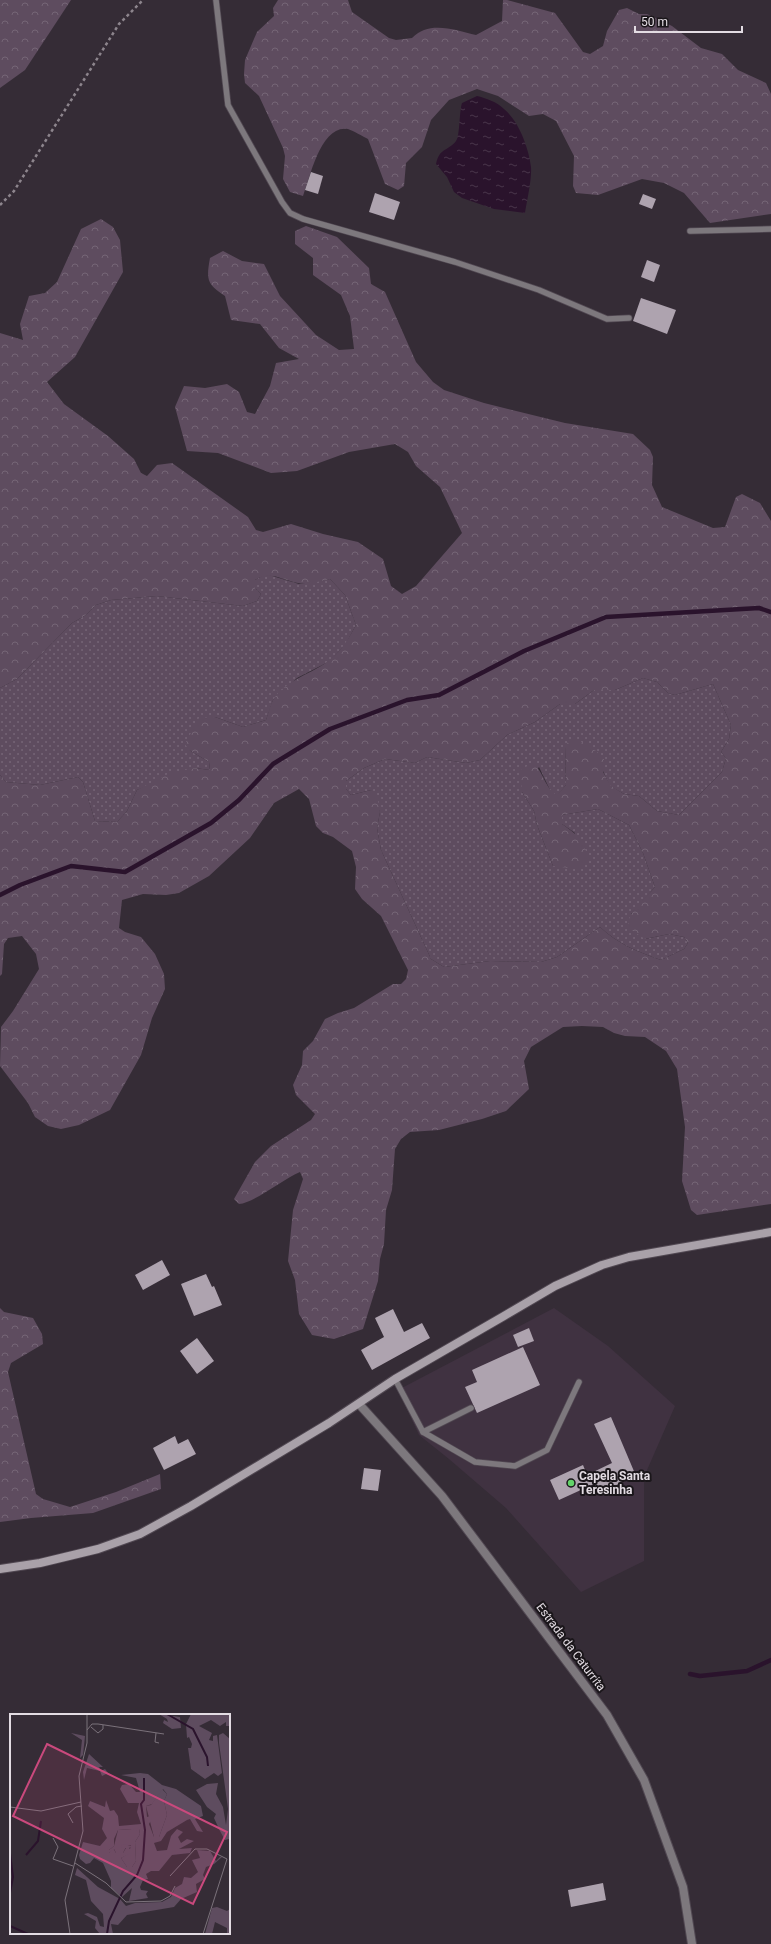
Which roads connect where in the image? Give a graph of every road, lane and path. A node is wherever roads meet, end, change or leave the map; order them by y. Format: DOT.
graph roads {
  1 [pos="143,0"];
  2 [pos="216,0"];
  3 [pos="0,205"];
  4 [pos="771,229"];
  5 [pos="690,231"];
  6 [pos="629,318"];
  7 [pos="771,1232"];
  8 [pos="395,1379"];
  9 [pos="579,1382"];
  10 [pos="359,1404"];
  11 [pos="470,1408"];
  12 [pos="422,1432"];
  13 [pos="0,1570"];
  14 [pos="692,1944"];
  1 -- 3 [label="path"];
  2 -- 6 [label="lane"];
  4 -- 5 [label="lane"];
  7 -- 8 [label="main road"];
  8 -- 10 [label="main road"];
  8 -- 12 [label="lane"];
  9 -- 12 [label="lane"];
  10 -- 13 [label="main road"];
  10 -- 14 [label="street, Estrada da Caturrita"];
  11 -- 12 [label="lane"];
}
